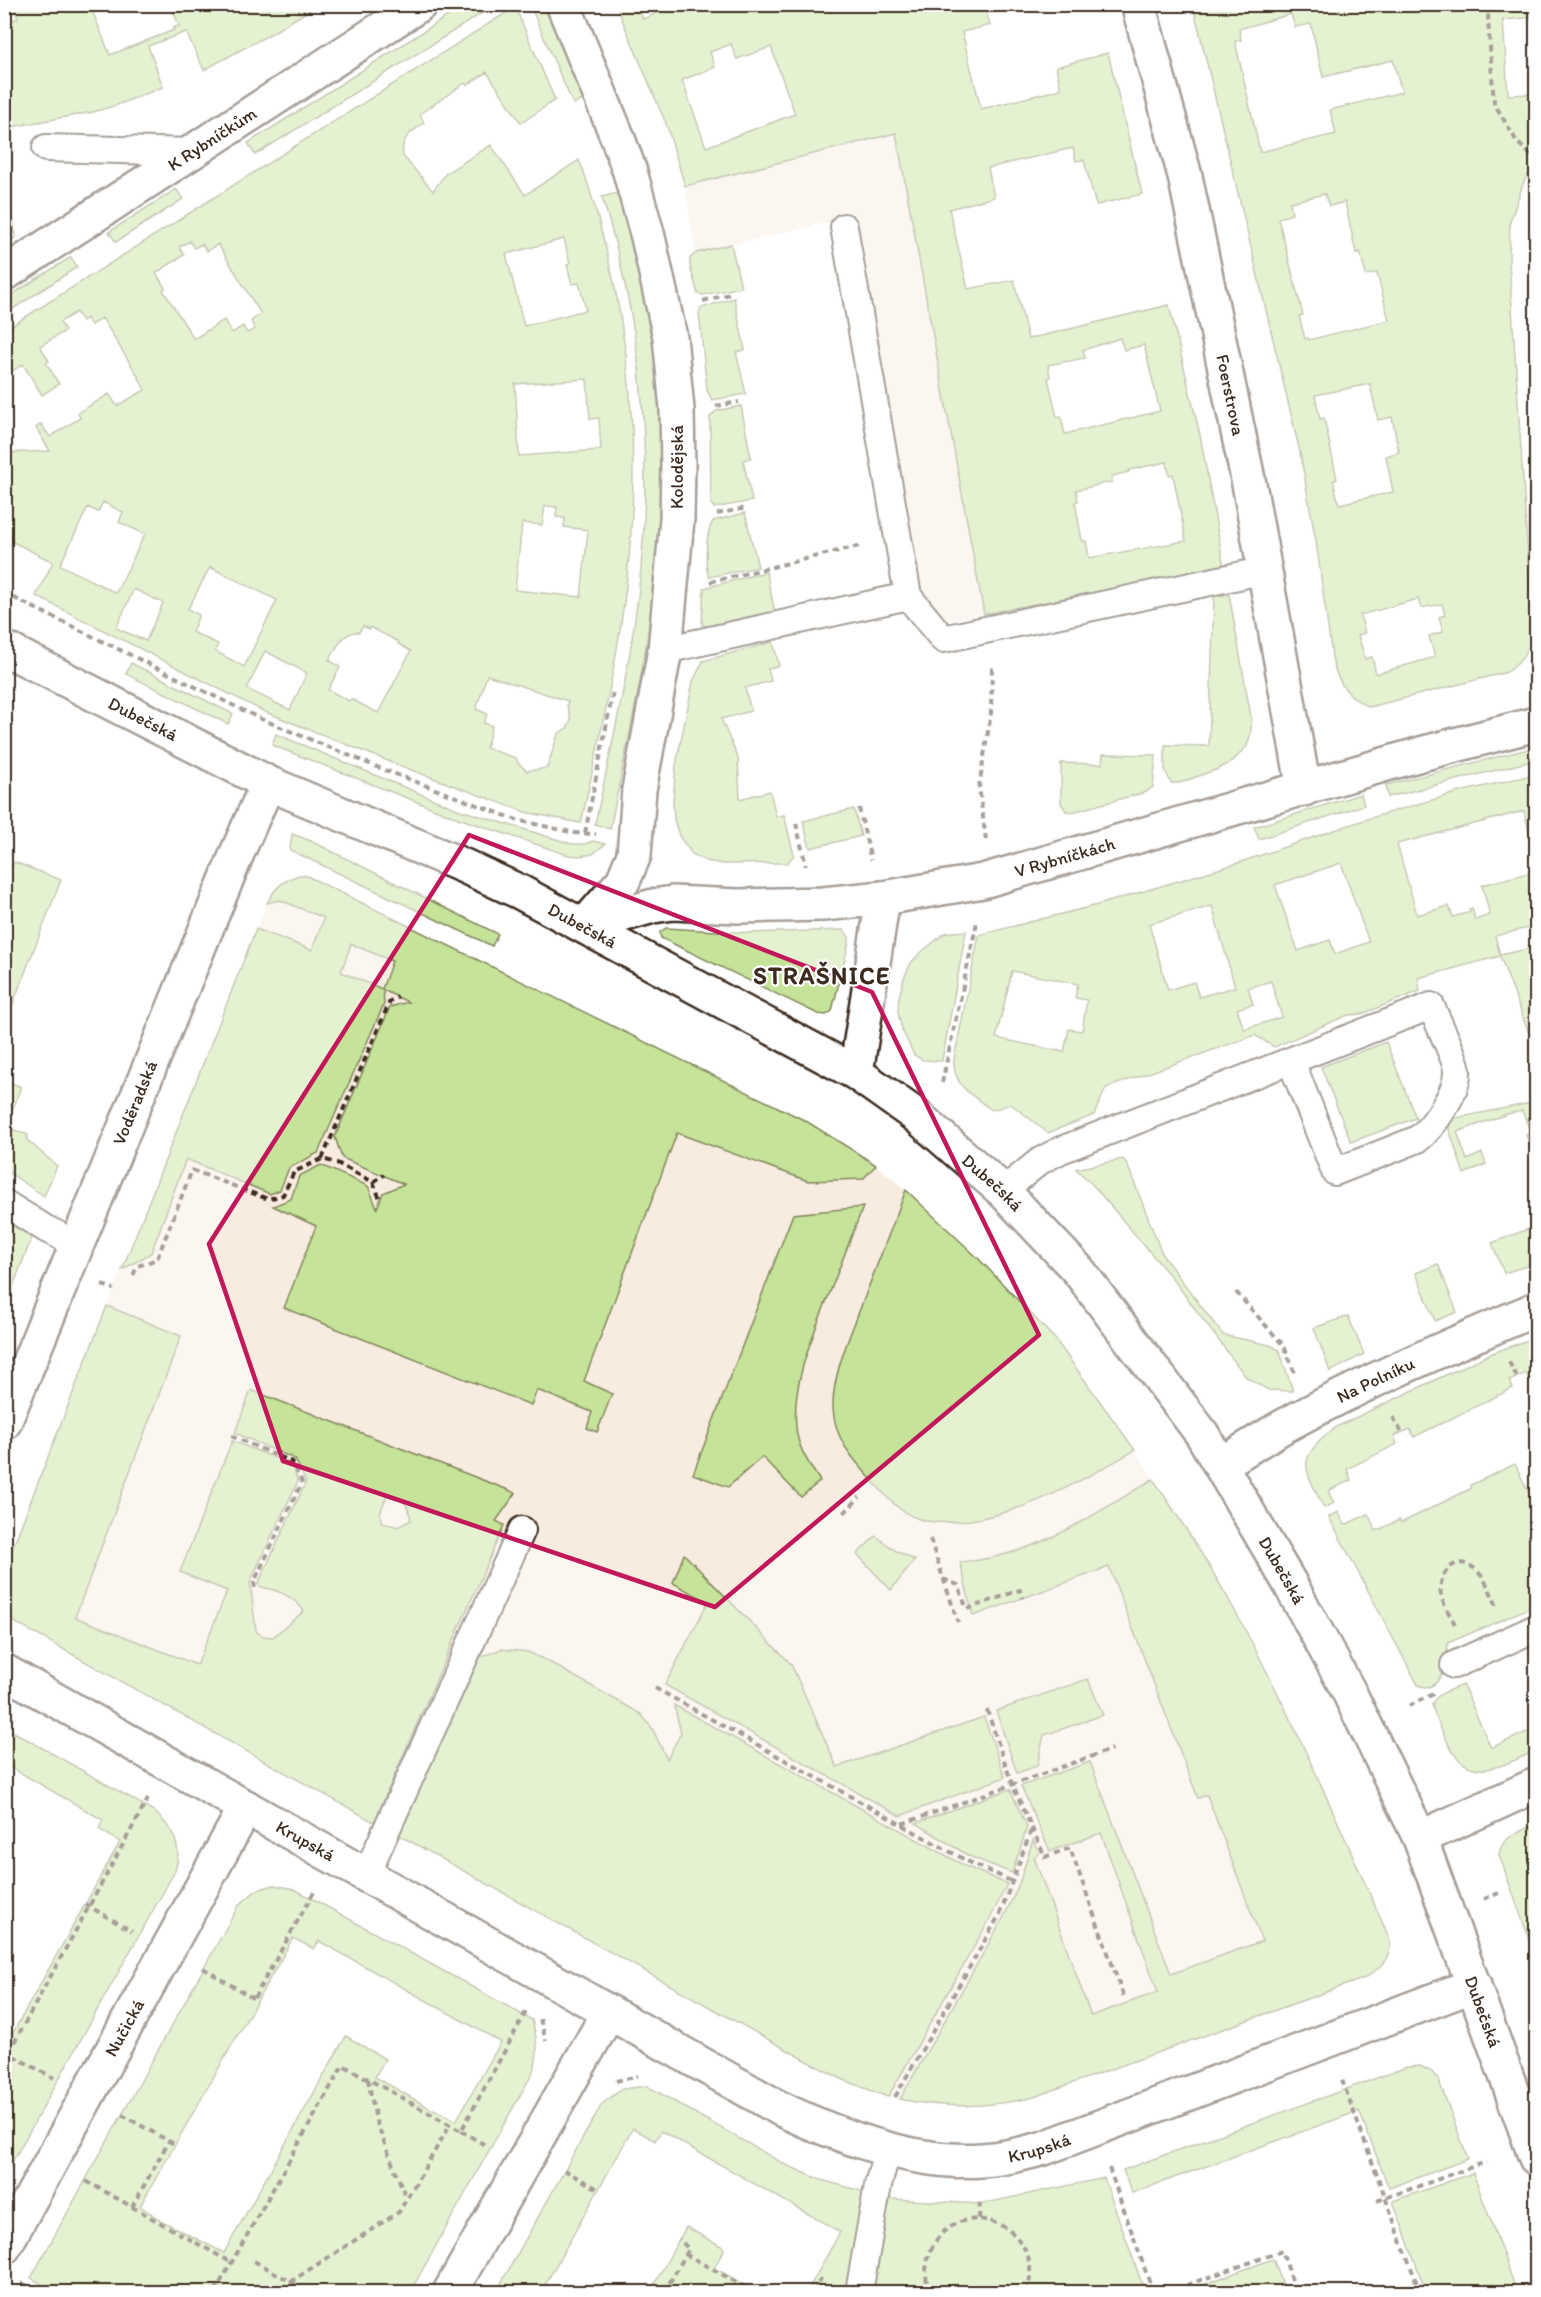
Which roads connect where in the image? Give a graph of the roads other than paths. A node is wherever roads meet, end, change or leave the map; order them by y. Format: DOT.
graph roads {
  1 [pos="420,4"];
  2 [pos="563,4"];
  3 [pos="1138,4"];
  4 [pos="46,148"];
  5 [pos="192,152"];
  6 [pos="844,227"];
  7 [pos="4,274"];
  8 [pos="1266,570"];
  9 [pos="908,596"];
  10 [pos="4,648"];
  11 [pos="665,650"];
  12 [pos="1536,724"];
  13 [pos="268,783"];
  14 [pos="1304,789"];
  15 [pos="883,898"];
  16 [pos="584,926"];
  17 [pos="1291,1060"];
  18 [pos="856,1073"];
  19 [pos="1002,1191"];
  20 [pos="4,1203"];
  21 [pos="77,1244"];
  22 [pos="1536,1309"];
  23 [pos="4,1423"];
  24 [pos="1221,1464"];
  25 [pos="522,1530"];
  26 [pos="1536,1628"];
  27 [pos="1462,1661"];
  28 [pos="4,1671"];
  29 [pos="1536,1785"];
  30 [pos="246,1807"];
  31 [pos="1420,1838"];
  32 [pos="366,1875"];
  33 [pos="1474,1985"];
  34 [pos="609,2012"];
  35 [pos="888,2148"];
  36 [pos="1536,2158"];
  37 [pos="4,2247"];
  38 [pos="450,2292"];
  39 [pos="859,2292"];
  1 -- 5 [label="street, K Rybníčkům"];
  2 -- 11 [label="street, Kolodějská"];
  3 -- 8 [label="street, Foerstrova"];
  4 -- 5 [label="lane"];
  5 -- 7 [label="street, K Rybníčkům"];
  6 -- 9 [label="lane"];
  8 -- 9 [label="lane"];
  8 -- 14 [label="street, Foerstrova"];
  9 -- 11 [label="lane"];
  10 -- 13 [label="street, Dubečská"];
  11 -- 16 [label="street, Kolodějská"];
  12 -- 14 [label="street, V Rybníčkách"];
  13 -- 16 [label="street, Dubečská"];
  13 -- 21 [label="street, Voděradská"];
  14 -- 15 [label="street, V Rybníčkách"];
  15 -- 16 [label="street, V Rybníčkách"];
  15 -- 18 [label="street"];
  16 -- 18 [label="street, Dubečská"];
  17 -- 17 [label="lane"];
  17 -- 19 [label="lane"];
  18 -- 19 [label="street, Dubečská"];
  19 -- 24 [label="street, Dubečská"];
  20 -- 21 [label="lane"];
  21 -- 23 [label="street, Voděradská"];
  22 -- 24 [label="street, Na Polníku"];
  24 -- 31 [label="street, Dubečská"];
  25 -- 32 [label="lane"];
  26 -- 27 [label="lane"];
  28 -- 30 [label="street, Krupská"];
  29 -- 31 [label="street"];
  30 -- 32 [label="street, Krupská"];
  30 -- 37 [label="street, Nučická"];
  31 -- 33 [label="street, Dubečská"];
  32 -- 34 [label="street, Krupská"];
  33 -- 35 [label="street, Krupská"];
  33 -- 36 [label="street, Dubečská"];
  34 -- 35 [label="street, Krupská"];
  34 -- 38 [label="street"];
  35 -- 39 [label="lane"];
}
